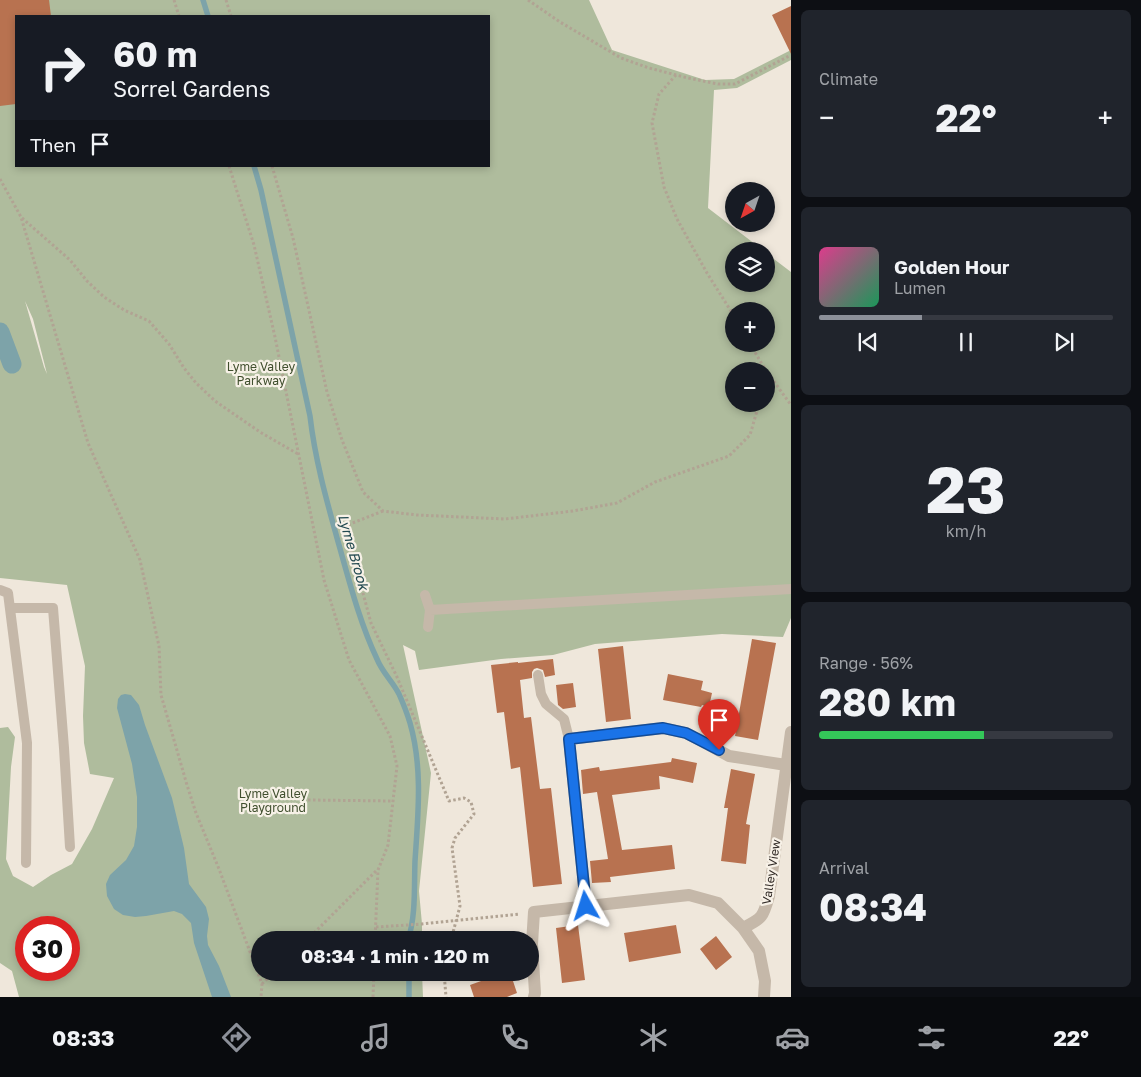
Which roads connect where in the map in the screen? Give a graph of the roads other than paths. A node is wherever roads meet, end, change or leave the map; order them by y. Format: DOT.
graph roads {
  1 [pos="791,589"];
  2 [pos="0,590"];
  3 [pos="425,595"];
  4 [pos="10,608"];
  5 [pos="430,610"];
  6 [pos="428,627"];
  7 [pos="538,675"];
  8 [pos="791,732"];
  9 [pos="569,739"];
  10 [pos="786,766"];
  11 [pos="70,847"];
  12 [pos="26,863"];
  13 [pos="586,906"];
  14 [pos="743,928"];
  15 [pos="534,997"];
  16 [pos="764,997"];
  1 -- 5 [label="lane"];
  2 -- 4 [label="lane"];
  3 -- 5 [label="lane"];
  4 -- 11 [label="lane"];
  4 -- 12 [label="lane"];
  5 -- 6 [label="lane"];
  7 -- 9 [label="lane"];
  8 -- 10 [label="street, Valley View"];
  9 -- 10 [label="street"];
  9 -- 13 [label="street"];
  10 -- 14 [label="street, Valley View"];
  13 -- 14 [label="street"];
  13 -- 15 [label="street"];
  14 -- 16 [label="street"];
}
